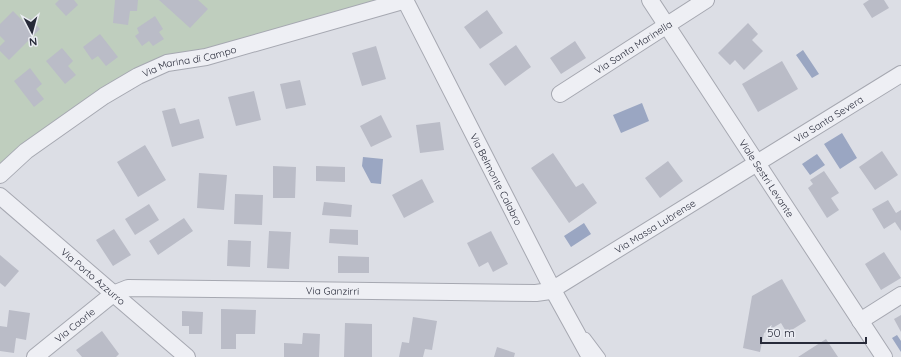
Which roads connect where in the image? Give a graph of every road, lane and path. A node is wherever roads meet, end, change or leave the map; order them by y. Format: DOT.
graph roads {
  1 [pos="405,0"];
  2 [pos="650,0"];
  3 [pos="706,0"];
  4 [pos="666,25"];
  5 [pos="901,74"];
  6 [pos="560,94"];
  7 [pos="757,164"];
  8 [pos="0,175"];
  9 [pos="0,196"];
  10 [pos="553,290"];
  11 [pos="113,294"];
  12 [pos="901,296"];
  13 [pos="860,321"];
  14 [pos="35,357"];
  15 [pos="187,357"];
  16 [pos="590,357"];
  17 [pos="601,357"];
  18 [pos="884,357"];
  1 -- 8 [label="street, Via Marina di Campo"];
  1 -- 10 [label="street, Via Belmonte Calabro"];
  2 -- 4 [label="street, Viale Sestri Levante"];
  3 -- 4 [label="street, Via Santa Marinella"];
  4 -- 6 [label="street, Via Santa Marinella"];
  4 -- 7 [label="street, Viale Sestri Levante"];
  5 -- 7 [label="street, Via Santa Severa"];
  7 -- 10 [label="street, Via Massa Lubrense"];
  7 -- 13 [label="street, Viale Sestri Levante"];
  9 -- 11 [label="street, Via Porto Azzurro"];
  10 -- 11 [label="street, Via Ganzirri"];
  10 -- 16 [label="street, Via Belmonte Calabro"];
  10 -- 17 [label="lane"];
  11 -- 14 [label="street, Via Caorle"];
  11 -- 15 [label="street, Via Porto Azzurro"];
  12 -- 13 [label="street"];
  13 -- 18 [label="street, Viale Sestri Levante"];
}
